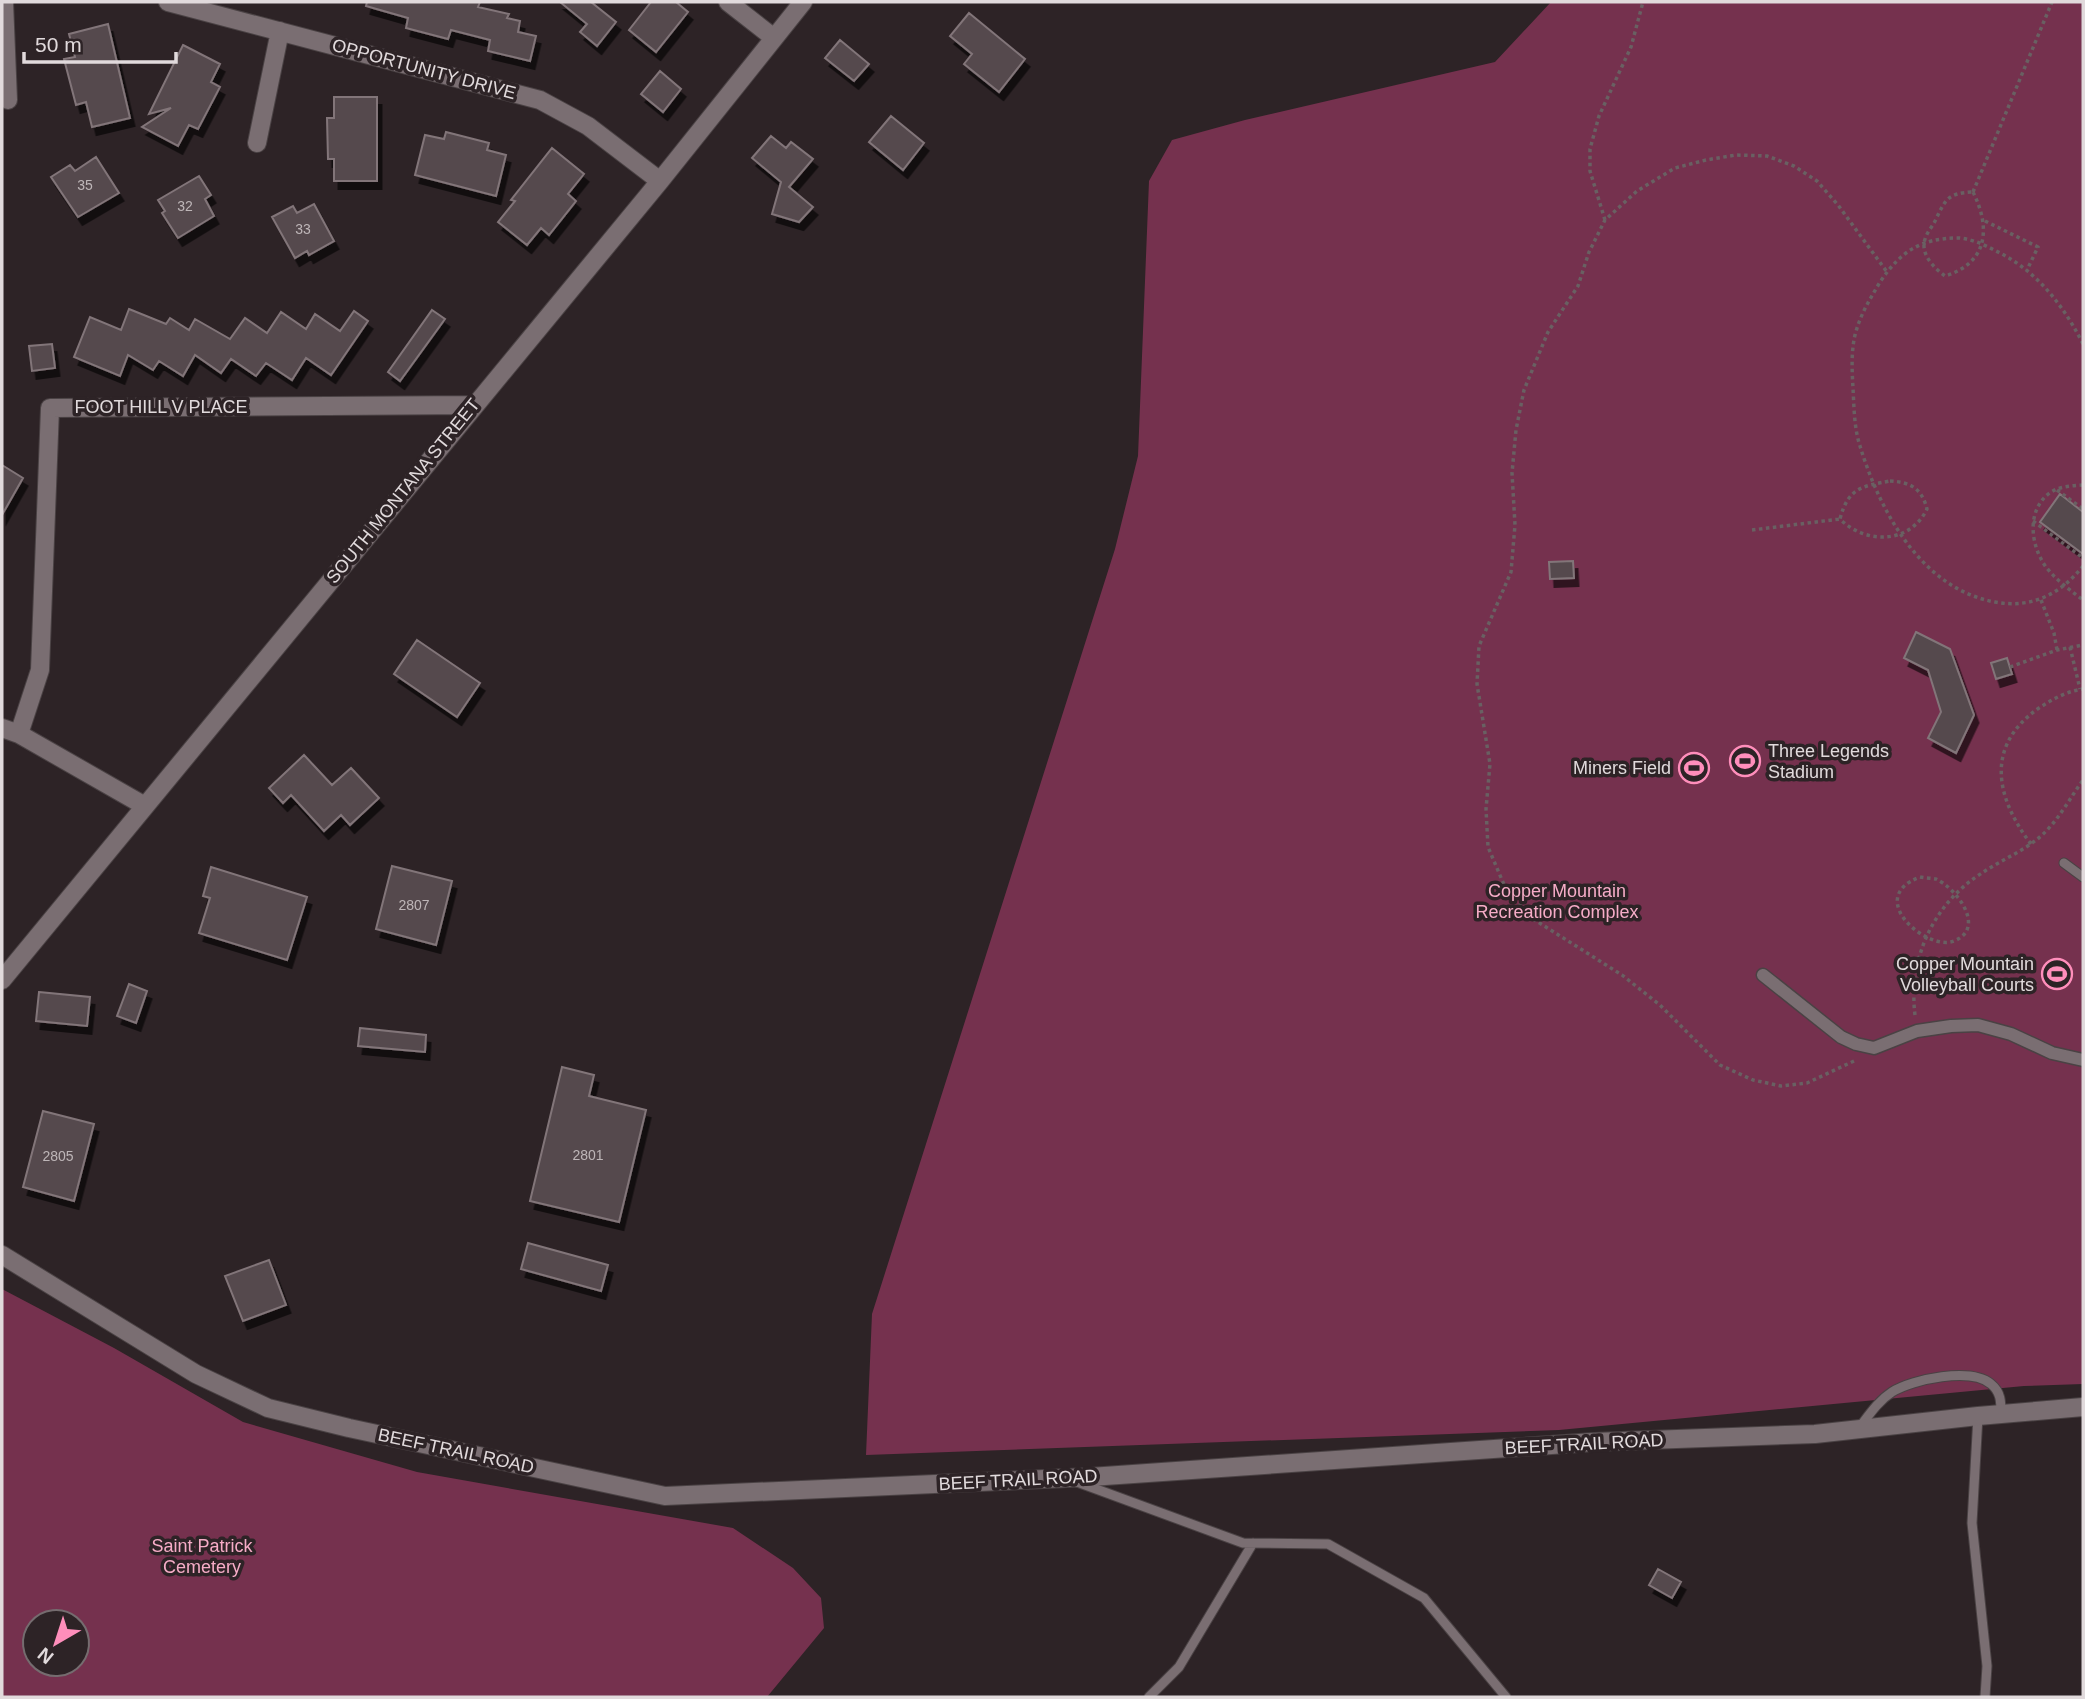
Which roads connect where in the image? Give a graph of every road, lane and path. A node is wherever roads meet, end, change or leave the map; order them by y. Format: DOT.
graph roads {
  1 [pos="4,2"];
  2 [pos="169,2"];
  3 [pos="728,2"];
  4 [pos="803,2"];
  5 [pos="1643,2"];
  6 [pos="2052,2"];
  7 [pos="280,31"];
  8 [pos="774,38"];
  9 [pos="8,100"];
  10 [pos="257,143"];
  11 [pos="660,181"];
  12 [pos="1973,192"];
  13 [pos="1605,220"];
  14 [pos="1985,221"];
  15 [pos="1924,241"];
  16 [pos="1980,243"];
  17 [pos="2027,270"];
  18 [pos="1887,272"];
  19 [pos="2083,344"];
  20 [pos="474,405"];
  21 [pos="1874,484"];
  22 [pos="2083,485"];
  23 [pos="2056,489"];
  24 [pos="2083,509"];
  25 [pos="1840,519"];
  26 [pos="2033,521"];
  27 [pos="1752,530"];
  28 [pos="1900,534"];
  29 [pos="2083,558"];
  30 [pos="2083,566"];
  31 [pos="2064,586"];
  32 [pos="2040,600"];
  33 [pos="2083,600"];
  34 [pos="2083,645"];
  35 [pos="2070,648"];
  36 [pos="2057,650"];
  37 [pos="2010,667"];
  38 [pos="2081,689"];
  39 [pos="2,728"];
  40 [pos="19,734"];
  41 [pos="2083,780"];
  42 [pos="145,806"];
  43 [pos="2031,844"];
  44 [pos="2064,863"];
  45 [pos="2083,877"];
  46 [pos="1954,893"];
  47 [pos="1926,936"];
  48 [pos="1763,975"];
  49 [pos="2,980"];
  50 [pos="1917,1031"];
  51 [pos="1874,1048"];
  52 [pos="2083,1059"];
  53 [pos="2,1255"];
  54 [pos="2083,1407"];
  55 [pos="2001,1414"];
  56 [pos="1978,1416"];
  57 [pos="1859,1428"];
  58 [pos="1066,1478"];
  59 [pos="1253,1543"];
  60 [pos="1149,1697"];
  61 [pos="1506,1697"];
  62 [pos="1985,1697"];
  1 -- 9 [label="street"];
  2 -- 7 [label="street, OPPORTUNITY DRIVE"];
  3 -- 8 [label="street"];
  4 -- 8 [label="street, SOUTH MONTANA STREET"];
  5 -- 13 [label="path"];
  6 -- 12 [label="path"];
  7 -- 10 [label="street"];
  7 -- 11 [label="street, OPPORTUNITY DRIVE"];
  8 -- 11 [label="street, SOUTH MONTANA STREET"];
  11 -- 20 [label="street, SOUTH MONTANA STREET"];
  12 -- 14 [label="path"];
  12 -- 15 [label="path"];
  13 -- 18 [label="path"];
  13 -- 51 [label="path"];
  14 -- 16 [label="path"];
  14 -- 17 [label="path"];
  15 -- 16 [label="path"];
  15 -- 16 [label="path"];
  15 -- 18 [label="path"];
  16 -- 17 [label="path"];
  17 -- 19 [label="path"];
  18 -- 21 [label="path"];
  20 -- 40 [label="street, FOOT HILL V PLACE"];
  20 -- 42 [label="street, SOUTH MONTANA STREET"];
  21 -- 25 [label="path"];
  21 -- 28 [label="path"];
  21 -- 28 [label="path"];
  22 -- 23 [label="path"];
  23 -- 24 [label="path"];
  23 -- 26 [label="path"];
  25 -- 27 [label="path"];
  25 -- 28 [label="path"];
  26 -- 29 [label="path"];
  26 -- 31 [label="path"];
  28 -- 32 [label="path"];
  30 -- 31 [label="path"];
  31 -- 32 [label="path"];
  31 -- 33 [label="path"];
  32 -- 36 [label="path"];
  34 -- 35 [label="path"];
  35 -- 36 [label="path"];
  35 -- 38 [label="path"];
  36 -- 37 [label="path"];
  38 -- 43 [label="path"];
  39 -- 40 [label="street"];
  40 -- 42 [label="street"];
  41 -- 43 [label="path"];
  42 -- 49 [label="street, SOUTH MONTANA STREET"];
  43 -- 46 [label="path"];
  44 -- 45 [label="lane"];
  46 -- 47 [label="path"];
  46 -- 47 [label="path"];
  46 -- 47 [label="path"];
  47 -- 50 [label="path"];
  48 -- 51 [label="street"];
  50 -- 51 [label="street"];
  50 -- 52 [label="street"];
  53 -- 58 [label="street, BEEF TRAIL ROAD"];
  54 -- 55 [label="street, BEEF TRAIL ROAD"];
  55 -- 56 [label="street, BEEF TRAIL ROAD"];
  55 -- 57 [label="lane"];
  56 -- 57 [label="street, BEEF TRAIL ROAD"];
  56 -- 62 [label="lane"];
  57 -- 58 [label="street, BEEF TRAIL ROAD"];
  58 -- 59 [label="lane"];
  59 -- 60 [label="lane"];
  59 -- 61 [label="lane"];
}
